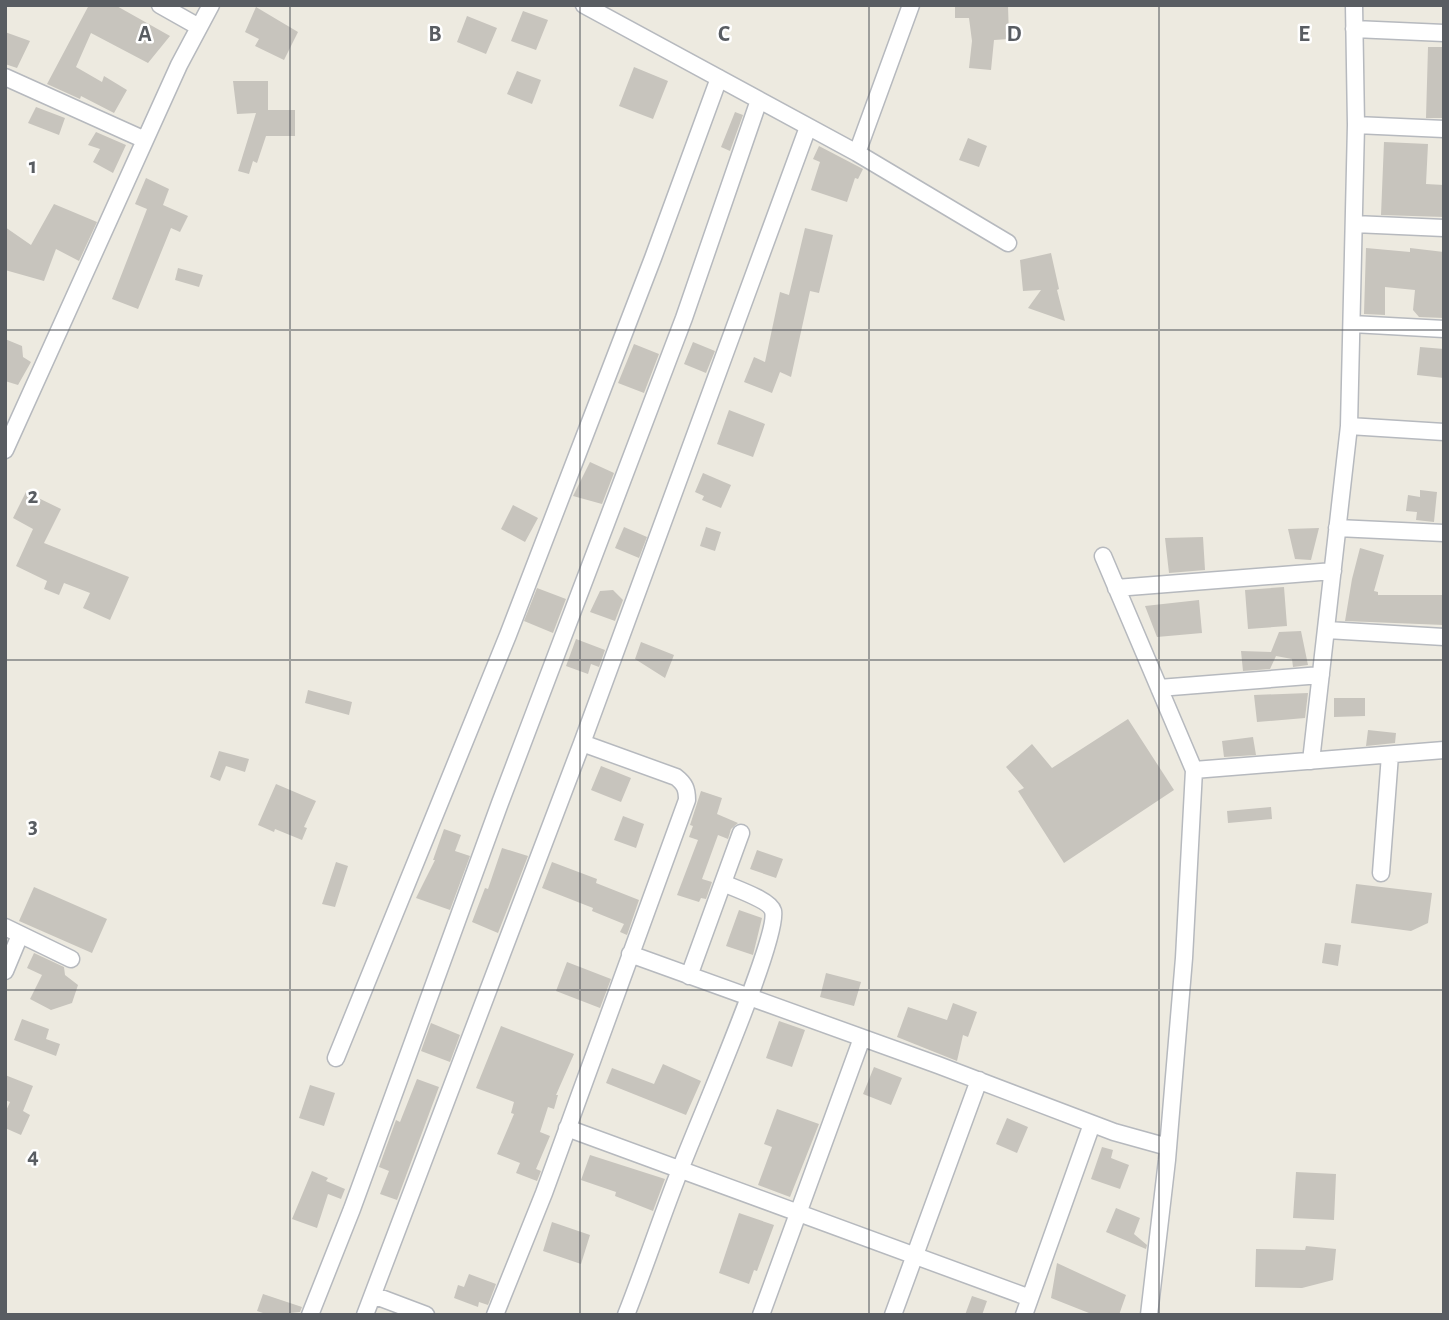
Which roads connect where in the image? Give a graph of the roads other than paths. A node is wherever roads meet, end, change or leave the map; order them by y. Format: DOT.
graph roads {
  1 [pos="160,5"];
  2 [pos="211,5"];
  3 [pos="584,5"];
  4 [pos="911,5"];
  5 [pos="1354,5"];
  6 [pos="199,27"];
  7 [pos="1354,29"];
  8 [pos="1444,33"];
  9 [pos="5,77"];
  10 [pos="719,78"];
  11 [pos="759,100"];
  12 [pos="1356,125"];
  13 [pos="808,127"];
  14 [pos="1444,129"];
  15 [pos="145,140"];
  16 [pos="857,153"];
  17 [pos="1354,224"];
  18 [pos="1444,228"];
  19 [pos="1009,243"];
  20 [pos="1352,324"];
  21 [pos="1444,329"];
  22 [pos="1349,426"];
  23 [pos="1444,432"];
  24 [pos="7,443"];
  25 [pos="1337,528"];
  26 [pos="1444,533"];
  27 [pos="1102,556"];
  28 [pos="1333,571"];
  29 [pos="1116,588"];
  30 [pos="1326,629"];
  31 [pos="1444,637"];
  32 [pos="1321,675"];
  33 [pos="1159,688"];
  34 [pos="582,743"];
  35 [pos="1444,750"];
  36 [pos="1390,755"];
  37 [pos="1311,761"];
  38 [pos="1194,770"];
  39 [pos="741,833"];
  40 [pos="1381,873"];
  41 [pos="723,883"];
  42 [pos="5,927"];
  43 [pos="20,934"];
  44 [pos="630,954"];
  45 [pos="71,959"];
  46 [pos="5,971"];
  47 [pos="689,976"];
  48 [pos="749,998"];
  49 [pos="862,1038"];
  50 [pos="336,1058"];
  51 [pos="979,1080"];
  52 [pos="1093,1124"];
  53 [pos="568,1128"];
  54 [pos="1168,1147"];
  55 [pos="680,1170"];
  56 [pos="799,1213"];
  57 [pos="916,1254"];
  58 [pos="373,1295"];
  59 [pos="1030,1298"];
  60 [pos="310,1315"];
  61 [pos="365,1315"];
  62 [pos="426,1315"];
  63 [pos="495,1315"];
  64 [pos="626,1315"];
  65 [pos="761,1315"];
  66 [pos="893,1315"];
  67 [pos="1024,1315"];
  68 [pos="1149,1315"];
  1 -- 6 [label="street"];
  2 -- 6 [label="street"];
  3 -- 10 [label="street"];
  4 -- 16 [label="street"];
  5 -- 7 [label="street"];
  6 -- 15 [label="street"];
  7 -- 8 [label="street"];
  7 -- 12 [label="street"];
  9 -- 15 [label="street"];
  10 -- 11 [label="street"];
  10 -- 50 [label="street"];
  11 -- 13 [label="street"];
  11 -- 60 [label="street"];
  12 -- 14 [label="street"];
  12 -- 17 [label="street"];
  13 -- 16 [label="street"];
  13 -- 34 [label="street"];
  15 -- 24 [label="street"];
  16 -- 19 [label="street"];
  17 -- 18 [label="street"];
  17 -- 20 [label="street"];
  20 -- 21 [label="street"];
  20 -- 22 [label="street"];
  22 -- 23 [label="street"];
  22 -- 25 [label="street"];
  25 -- 26 [label="street"];
  25 -- 28 [label="street"];
  27 -- 29 [label="street"];
  28 -- 29 [label="street"];
  28 -- 30 [label="street"];
  29 -- 33 [label="street"];
  30 -- 31 [label="street"];
  30 -- 32 [label="street"];
  32 -- 33 [label="street"];
  32 -- 37 [label="street"];
  33 -- 38 [label="street"];
  34 -- 44 [label="street"];
  34 -- 58 [label="street"];
  35 -- 36 [label="street"];
  36 -- 37 [label="street"];
  36 -- 40 [label="street"];
  37 -- 38 [label="street"];
  38 -- 54 [label="street"];
  39 -- 41 [label="street"];
  41 -- 47 [label="street"];
  41 -- 48 [label="street"];
  42 -- 43 [label="street"];
  43 -- 45 [label="street"];
  43 -- 46 [label="street"];
  44 -- 47 [label="street"];
  44 -- 53 [label="street"];
  47 -- 48 [label="street"];
  48 -- 49 [label="street"];
  48 -- 55 [label="street"];
  49 -- 51 [label="street"];
  49 -- 56 [label="street"];
  51 -- 52 [label="street"];
  51 -- 57 [label="street"];
  52 -- 54 [label="street"];
  52 -- 59 [label="street"];
  53 -- 55 [label="street"];
  53 -- 63 [label="street"];
  54 -- 68 [label="street"];
  55 -- 56 [label="street"];
  55 -- 64 [label="street"];
  56 -- 57 [label="street"];
  56 -- 65 [label="street"];
  57 -- 59 [label="street"];
  57 -- 66 [label="street"];
  58 -- 61 [label="street"];
  58 -- 62 [label="street"];
  59 -- 67 [label="street"];
}
